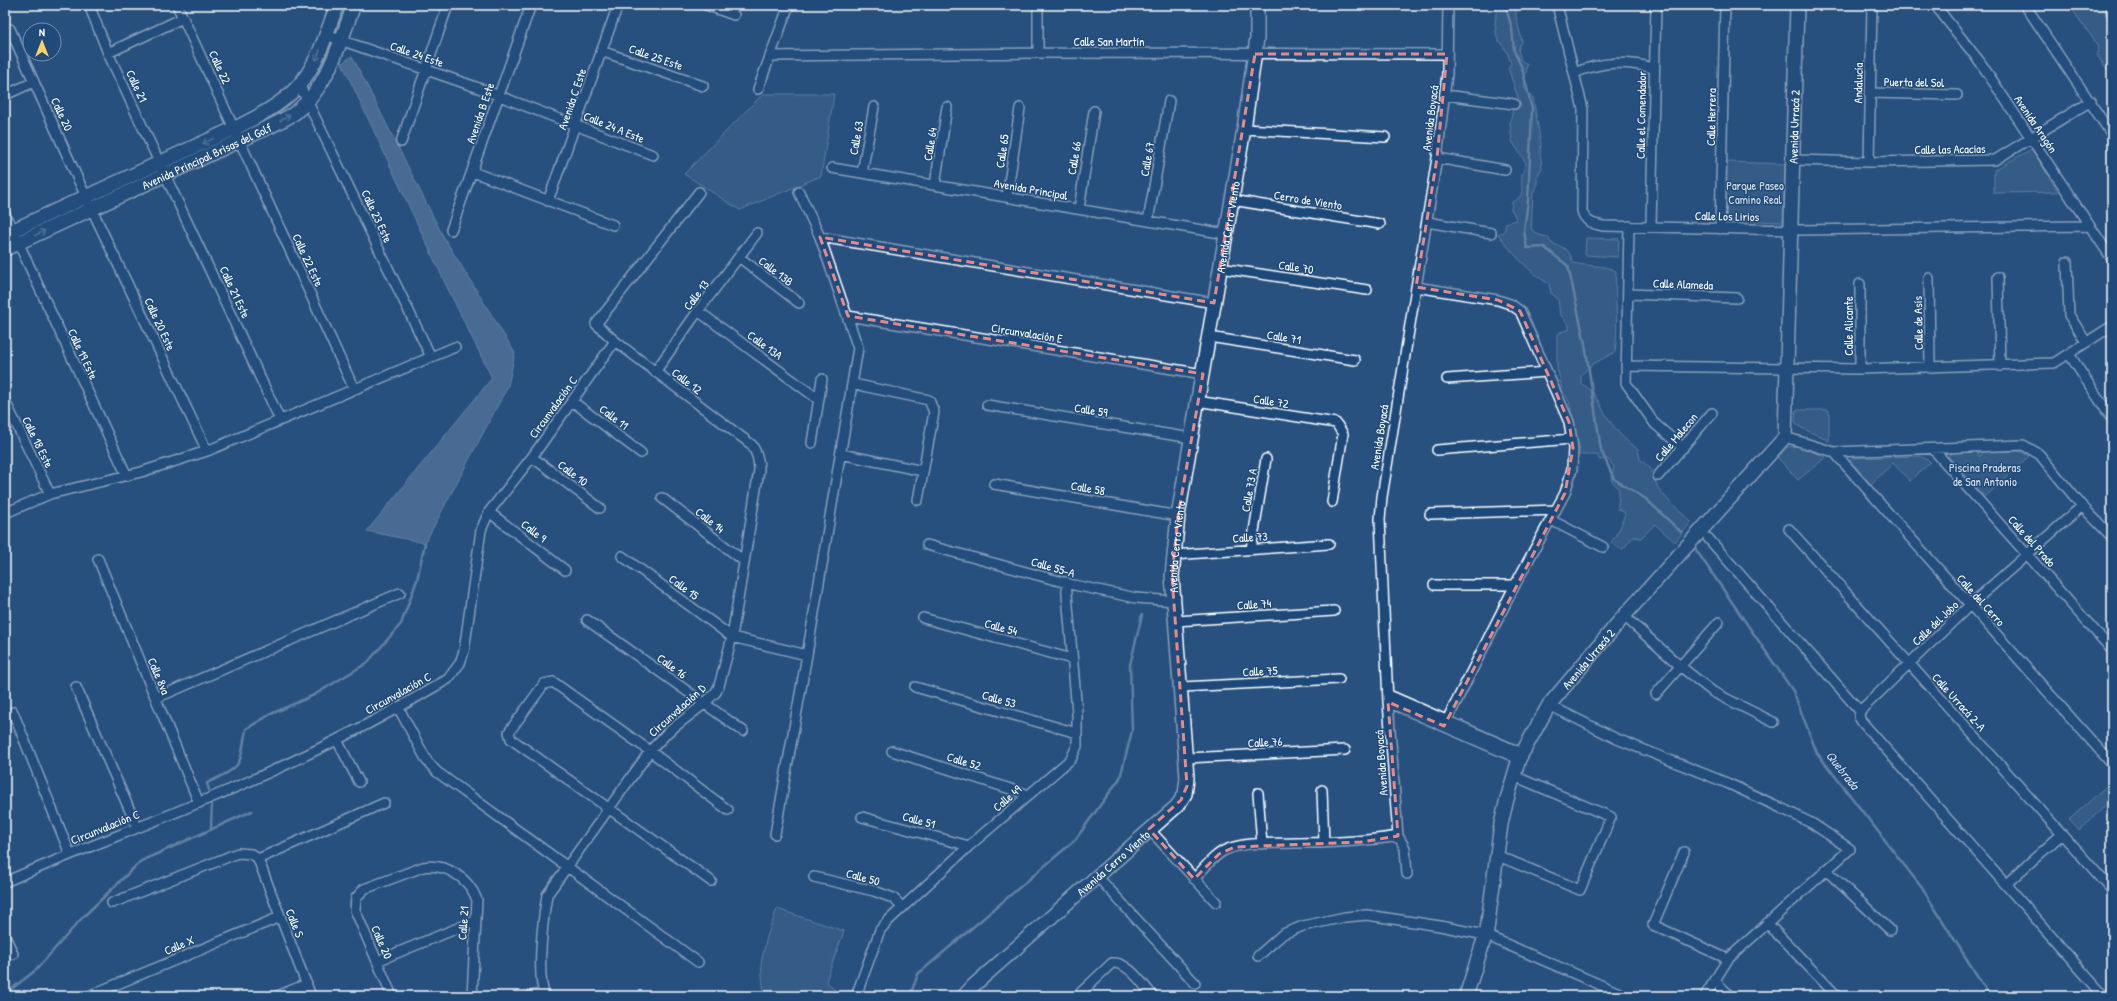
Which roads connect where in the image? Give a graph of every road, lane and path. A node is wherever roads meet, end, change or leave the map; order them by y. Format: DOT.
graph roads {
  1 [pos="89,5"];
  2 [pos="177,5"];
  3 [pos="337,5"];
  4 [pos="354,5"];
  5 [pos="448,5"];
  6 [pos="531,5"];
  7 [pos="618,5"];
  8 [pos="706,5"];
  9 [pos="789,5"];
  10 [pos="1038,5"];
  11 [pos="1257,5"];
  12 [pos="1448,5"];
  13 [pos="1557,5"];
  14 [pos="1656,5"];
  15 [pos="1726,5"];
  16 [pos="1797,5"];
  17 [pos="1872,5"];
  18 [pos="1935,5"];
  19 [pos="2025,5"];
  20 [pos="734,15"];
  21 [pos="183,18"];
  22 [pos="10,29"];
  23 [pos="326,34"];
  24 [pos="341,40"];
  25 [pos="601,51"];
  26 [pos="108,52"];
  27 [pos="1038,53"];
  28 [pos="1255,54"];
  29 [pos="1448,54"];
  30 [pos="770,56"];
  31 [pos="1653,68"];
  32 [pos="425,70"];
  33 [pos="1574,73"];
  34 [pos="34,82"];
  35 [pos="300,86"];
  36 [pos="703,86"];
  37 [pos="758,89"];
  38 [pos="1870,93"];
  39 [pos="5,95"];
  40 [pos="499,95"];
  41 [pos="1445,95"];
  42 [pos="1957,95"];
  43 [pos="308,100"];
  44 [pos="1169,102"];
  45 [pos="2091,102"];
  46 [pos="1514,104"];
  47 [pos="874,107"];
  48 [pos="947,107"];
  49 [pos="1020,108"];
  50 [pos="1094,111"];
  51 [pos="576,124"];
  52 [pos="236,128"];
  53 [pos="1244,129"];
  54 [pos="2112,135"];
  55 [pos="1385,137"];
  56 [pos="2032,139"];
  57 [pos="240,140"];
  58 [pos="401,142"];
  59 [pos="653,155"];
  60 [pos="1437,158"];
  61 [pos="1793,160"];
  62 [pos="1869,162"];
  63 [pos="160,163"];
  64 [pos="832,168"];
  65 [pos="1505,170"];
  66 [pos="473,172"];
  67 [pos="862,173"];
  68 [pos="167,175"];
  69 [pos="935,185"];
  70 [pos="699,192"];
  71 [pos="799,192"];
  72 [pos="1007,197"];
  73 [pos="1232,200"];
  74 [pos="548,201"];
  75 [pos="89,202"];
  76 [pos="1079,209"];
  77 [pos="5,214"];
  78 [pos="1148,221"];
  79 [pos="1427,222"];
  80 [pos="1380,224"];
  81 [pos="613,225"];
  82 [pos="1630,226"];
  83 [pos="1651,226"];
  84 [pos="2089,226"];
  85 [pos="1720,229"];
  86 [pos="1791,229"];
  87 [pos="451,230"];
  88 [pos="9,232"];
  89 [pos="757,233"];
  90 [pos="1491,233"];
  91 [pos="1226,234"];
  92 [pos="820,237"];
  93 [pos="18,243"];
  94 [pos="5,249"];
  95 [pos="739,257"];
  96 [pos="2112,259"];
  97 [pos="2067,262"];
  98 [pos="1220,268"];
  99 [pos="1998,277"];
  100 [pos="1929,278"];
  101 [pos="1860,284"];
  102 [pos="1416,287"];
  103 [pos="1367,290"];
  104 [pos="1628,294"];
  105 [pos="1737,298"];
  106 [pos="799,303"];
  107 [pos="1214,303"];
  108 [pos="698,311"];
  109 [pos="848,316"];
  110 [pos="2112,326"];
  111 [pos="1209,337"];
  112 [pos="615,341"];
  113 [pos="2086,342"];
  114 [pos="455,347"];
  115 [pos="2069,354"];
  116 [pos="431,357"];
  117 [pos="1355,360"];
  118 [pos="1626,366"];
  119 [pos="2000,366"];
  120 [pos="1787,368"];
  121 [pos="1930,368"];
  122 [pos="1860,369"];
  123 [pos="655,372"];
  124 [pos="1547,372"];
  125 [pos="1203,374"];
  126 [pos="822,379"];
  127 [pos="1448,379"];
  128 [pos="853,384"];
  129 [pos="354,389"];
  130 [pos="818,399"];
  131 [pos="5,400"];
  132 [pos="572,401"];
  133 [pos="1197,401"];
  134 [pos="987,405"];
  135 [pos="1712,413"];
  136 [pos="2112,419"];
  137 [pos="280,420"];
  138 [pos="1785,437"];
  139 [pos="1191,438"];
  140 [pos="1572,439"];
  141 [pos="812,443"];
  142 [pos="1683,448"];
  143 [pos="1933,449"];
  144 [pos="1437,450"];
  145 [pos="207,451"];
  146 [pos="1834,452"];
  147 [pos="641,453"];
  148 [pos="841,454"];
  149 [pos="532,457"];
  150 [pos="759,459"];
  151 [pos="1266,459"];
  152 [pos="923,471"];
  153 [pos="127,476"];
  154 [pos="1658,476"];
  155 [pos="994,484"];
  156 [pos="50,494"];
  157 [pos="662,498"];
  158 [pos="918,500"];
  159 [pos="1332,502"];
  160 [pos="2082,506"];
  161 [pos="600,508"];
  162 [pos="1556,510"];
  163 [pos="489,512"];
  164 [pos="5,513"];
  165 [pos="1430,514"];
  166 [pos="1178,516"];
  167 [pos="1551,520"];
  168 [pos="1789,529"];
  169 [pos="2112,537"];
  170 [pos="1708,538"];
  171 [pos="1329,544"];
  172 [pos="927,545"];
  173 [pos="1603,548"];
  174 [pos="1251,549"];
  175 [pos="1173,555"];
  176 [pos="2028,555"];
  177 [pos="622,556"];
  178 [pos="98,559"];
  179 [pos="744,561"];
  180 [pos="565,570"];
  181 [pos="1066,582"];
  182 [pos="1434,585"];
  183 [pos="1515,585"];
  184 [pos="400,593"];
  185 [pos="1174,601"];
  186 [pos="1970,605"];
  187 [pos="1334,611"];
  188 [pos="1624,616"];
  189 [pos="923,618"];
  190 [pos="587,620"];
  191 [pos="1176,621"];
  192 [pos="1719,622"];
  193 [pos="732,637"];
  194 [pos="2112,650"];
  195 [pos="807,655"];
  196 [pos="1072,659"];
  197 [pos="1909,665"];
  198 [pos="1680,666"];
  199 [pos="1339,679"];
  200 [pos="76,687"];
  201 [pos="915,687"];
  202 [pos="1181,687"];
  203 [pos="1656,694"];
  204 [pos="156,698"];
  205 [pos="1389,698"];
  206 [pos="704,704"];
  207 [pos="1549,705"];
  208 [pos="398,707"];
  209 [pos="1860,711"];
  210 [pos="13,712"];
  211 [pos="1445,722"];
  212 [pos="1772,722"];
  213 [pos="743,731"];
  214 [pos="1077,733"];
  215 [pos="337,740"];
  216 [pos="1345,750"];
  217 [pos="650,751"];
  218 [pos="892,751"];
  219 [pos="1521,756"];
  220 [pos="1186,758"];
  221 [pos="2112,764"];
  222 [pos="1514,776"];
  223 [pos="359,782"];
  224 [pos="1322,790"];
  225 [pos="1258,793"];
  226 [pos="1029,795"];
  227 [pos="199,803"];
  228 [pos="384,803"];
  229 [pos="609,807"];
  230 [pos="728,810"];
  231 [pos="862,817"];
  232 [pos="136,827"];
  233 [pos="1149,829"];
  234 [pos="776,834"];
  235 [pos="2062,834"];
  236 [pos="1398,836"];
  237 [pos="1324,843"];
  238 [pos="1262,844"];
  239 [pos="969,846"];
  240 [pos="1684,852"];
  241 [pos="70,854"];
  242 [pos="1496,855"];
  243 [pos="258,859"];
  244 [pos="566,866"];
  245 [pos="1826,870"];
  246 [pos="1407,874"];
  247 [pos="1097,876"];
  248 [pos="814,877"];
  249 [pos="1194,879"];
  250 [pos="712,881"];
  251 [pos="5,882"];
  252 [pos="2006,884"];
  253 [pos="2112,890"];
  254 [pos="356,898"];
  255 [pos="1216,902"];
  256 [pos="112,903"];
  257 [pos="902,907"];
  258 [pos="280,917"];
  259 [pos="475,921"];
  260 [pos="1767,923"];
  261 [pos="1890,930"];
  262 [pos="1485,935"];
  263 [pos="5,936"];
  264 [pos="13,954"];
  265 [pos="1258,956"];
  266 [pos="1728,959"];
  267 [pos="377,961"];
  268 [pos="698,962"];
  269 [pos="1714,980"];
  270 [pos="1195,983"];
  271 [pos="306,984"];
  272 [pos="545,995"];
  273 [pos="88,996"];
  274 [pos="278,996"];
  275 [pos="312,996"];
  276 [pos="392,996"];
  277 [pos="472,996"];
  278 [pos="531,996"];
  279 [pos="856,996"];
  280 [pos="964,996"];
  281 [pos="1077,996"];
  282 [pos="1153,996"];
  283 [pos="1466,996"];
  284 [pos="1626,996"];
  285 [pos="1705,996"];
  286 [pos="1730,996"];
  287 [pos="1837,996"];
  288 [pos="2104,996"];
  1 -- 26 [label="street, Calle 21"];
  2 -- 21 [label="street, Calle 22"];
  3 -- 23 [label="street, Avenida Principal Brisas del Golf"];
  4 -- 24 [label="street, Avenida Principal Brisas del Golf"];
  5 -- 32 [label="street"];
  6 -- 40 [label="street, Avenida B Este"];
  7 -- 25 [label="street, Avenida C Este"];
  8 -- 20 [label="street"];
  9 -- 30 [label="street"];
  10 -- 27 [label="street"];
  11 -- 28 [label="street, Avenida Cerro Viento"];
  12 -- 29 [label="street, Avenida Boyacá"];
  13 -- 33 [label="street, Calle Los Lirios"];
  14 -- 31 [label="street, Calle el Comendador"];
  15 -- 85 [label="street, Calle Herrera"];
  16 -- 61 [label="street, Avenida Urracá 2"];
  17 -- 38 [label="street, Andalucía"];
  18 -- 56 [label="street, Avenida Aragón"];
  19 -- 45 [label="street"];
  21 -- 26 [label="street"];
  21 -- 52 [label="street, Calle 22"];
  22 -- 34 [label="street, Calle 20"];
  23 -- 24 [label="street, Calle 24 Este"];
  23 -- 35 [label="street, Avenida Principal Brisas del Golf, one-way"];
  24 -- 32 [label="street, Calle 24 Este"];
  24 -- 43 [label="street, Avenida Principal Brisas del Golf"];
  25 -- 36 [label="street, Calle 25 Este"];
  25 -- 51 [label="street, Avenida C Este"];
  26 -- 63 [label="street, Calle 21"];
  27 -- 28 [label="street, Calle San Martín"];
  27 -- 30 [label="street, Calle San Martín"];
  28 -- 29 [label="street, Calle San Martín"];
  28 -- 53 [label="street, Avenida Cerro Viento"];
  29 -- 41 [label="street, Avenida Boyacá"];
  30 -- 37 [label="street"];
  31 -- 33 [label="street"];
  31 -- 83 [label="street, Calle el Comendador"];
  32 -- 40 [label="street, Calle 24 Este"];
  32 -- 58 [label="street"];
  33 -- 82 [label="street, Calle Los Lirios"];
  34 -- 39 [label="street"];
  34 -- 75 [label="street, Calle 20"];
  35 -- 43 [label="street, Calle 23 Este"];
  35 -- 52 [label="street, Avenida Principal Brisas del Golf"];
  38 -- 42 [label="street, Puerta del Sol"];
  38 -- 62 [label="street, Andalucía"];
  40 -- 51 [label="street, Calle 24 A Este"];
  40 -- 66 [label="street, Avenida B Este"];
  41 -- 46 [label="street"];
  41 -- 60 [label="street, Avenida Boyacá"];
  57 -- 43 [label="street, Avenida Principal Brisas del Golf, one-way"];
  43 -- 116 [label="street, Calle 23 Este"];
  44 -- 78 [label="street, Calle 67"];
  45 -- 54 [label="street"];
  45 -- 56 [label="street, Calle las Acacias"];
  47 -- 67 [label="street, Calle 63"];
  48 -- 69 [label="street, Calle 64"];
  49 -- 72 [label="street, Calle 65"];
  50 -- 76 [label="street, Calle 66"];
  51 -- 59 [label="street, Calle 24 A Este"];
  51 -- 74 [label="street, Avenida C Este"];
  52 -- 57 [label="street, Calle 22"];
  52 -- 63 [label="street, Avenida Principal Brisas del Golf, one-way"];
  53 -- 55 [label="street"];
  53 -- 73 [label="street, Avenida Cerro Viento"];
  56 -- 62 [label="street, Calle las Acacias"];
  56 -- 84 [label="street, Avenida Aragón"];
  57 -- 68 [label="street, Avenida Principal Brisas del Golf"];
  57 -- 129 [label="street, Calle 22 Este"];
  60 -- 65 [label="street"];
  60 -- 79 [label="street, Avenida Boyacá"];
  61 -- 62 [label="street, Calle las Acacias"];
  61 -- 86 [label="street, Avenida Urracá 2"];
  63 -- 68 [label="street, Calle 21"];
  63 -- 75 [label="street, Avenida Principal Brisas del Golf"];
  64 -- 67 [label="street, Avenida Principal"];
  66 -- 74 [label="street"];
  66 -- 87 [label="street, Avenida B Este"];
  67 -- 69 [label="street, Avenida Principal"];
  68 -- 75 [label="street, Avenida Principal Brisas del Golf"];
  68 -- 137 [label="street, Calle 21 Este"];
  69 -- 72 [label="street, Avenida Principal"];
  70 -- 112 [label="street, Calle 12"];
  71 -- 92 [label="street"];
  72 -- 76 [label="street, Avenida Principal"];
  73 -- 80 [label="street, Cerro de Viento"];
  73 -- 91 [label="street, Avenida Cerro Viento"];
  74 -- 81 [label="street"];
  75 -- 88 [label="street, Avenida Principal Brisas del Golf"];
  93 -- 75 [label="street, Avenida Principal Brisas del Golf, one-way"];
  75 -- 145 [label="street, Calle 20 Este"];
  76 -- 78 [label="street, Avenida Principal"];
  77 -- 88 [label="street, Calle 19 Este"];
  78 -- 91 [label="street, Avenida Principal"];
  79 -- 90 [label="street"];
  79 -- 102 [label="street, Avenida Boyacá"];
  82 -- 83 [label="street, Calle Los Lirios"];
  82 -- 104 [label="street"];
  83 -- 85 [label="street, Calle Los Lirios"];
  84 -- 86 [label="street, Calle Los Lirios"];
  84 -- 96 [label="street, Avenida Aragón"];
  85 -- 86 [label="street, Calle Los Lirios"];
  86 -- 120 [label="street, Avenida Urracá 2"];
  88 -- 93 [label="street, Calle 19 Este"];
  89 -- 95 [label="street, Calle 13"];
  91 -- 98 [label="street, Avenida Cerro Viento"];
  92 -- 107 [label="street"];
  92 -- 109 [label="street"];
  93 -- 94 [label="street, Avenida Principal Brisas del Golf"];
  93 -- 153 [label="street, Calle 19 Este"];
  95 -- 106 [label="street, Calle 13B"];
  95 -- 108 [label="street, Calle 13"];
  97 -- 113 [label="street"];
  98 -- 103 [label="street, Calle 70"];
  98 -- 107 [label="street, Avenida Cerro Viento"];
  99 -- 119 [label="street"];
  100 -- 121 [label="street, Calle de Asís"];
  101 -- 122 [label="street, Calle Alicante"];
  102 -- 124 [label="street"];
  102 -- 205 [label="street, Avenida Boyacá"];
  104 -- 105 [label="street, Calle Alameda"];
  104 -- 118 [label="street"];
  107 -- 111 [label="street, Avenida Cerro Viento"];
  108 -- 123 [label="street, Calle 13"];
  108 -- 130 [label="street, Calle 13A"];
  109 -- 125 [label="street, Circunvalación E"];
  109 -- 128 [label="street"];
  110 -- 113 [label="street"];
  111 -- 117 [label="street, Calle 71"];
  111 -- 125 [label="street, Avenida Cerro Viento"];
  112 -- 123 [label="street, Calle 12"];
  112 -- 132 [label="street, Circunvalación C"];
  113 -- 115 [label="street"];
  114 -- 116 [label="street"];
  115 -- 119 [label="street"];
  115 -- 136 [label="street"];
  116 -- 129 [label="street"];
  118 -- 120 [label="street"];
  118 -- 142 [label="street"];
  119 -- 121 [label="street"];
  120 -- 122 [label="street"];
  120 -- 138 [label="street, Avenida Urracá 2"];
  121 -- 122 [label="street"];
  123 -- 150 [label="street, Calle 12"];
  124 -- 127 [label="street"];
  124 -- 140 [label="street"];
  125 -- 133 [label="street, Avenida Cerro Viento"];
  126 -- 130 [label="street"];
  128 -- 148 [label="street"];
  128 -- 152 [label="street"];
  129 -- 137 [label="street"];
  130 -- 141 [label="street"];
  131 -- 156 [label="street, Calle 18 Este"];
  132 -- 147 [label="street, Calle 11"];
  132 -- 149 [label="street, Circunvalación C"];
  133 -- 139 [label="street, Avenida Cerro Viento"];
  133 -- 159 [label="street, Calle 72"];
  134 -- 139 [label="street, Calle 59"];
  135 -- 142 [label="street, Calle Malecon"];
  137 -- 145 [label="street"];
  138 -- 146 [label="street"];
  138 -- 188 [label="street, Avenida Urracá 2"];
  139 -- 166 [label="street, Avenida Cerro Viento"];
  140 -- 144 [label="street"];
  140 -- 162 [label="street"];
  142 -- 154 [label="street, Calle Malecon"];
  143 -- 146 [label="street"];
  143 -- 160 [label="street"];
  143 -- 176 [label="street, Calle del Prado"];
  145 -- 153 [label="street"];
  146 -- 186 [label="street, Calle del Cerro"];
  148 -- 152 [label="street"];
  148 -- 195 [label="street"];
  149 -- 161 [label="street, Calle 10"];
  149 -- 163 [label="street, Circunvalación C"];
  150 -- 179 [label="street, Circunvalación D"];
  151 -- 174 [label="street, Calle 73 A"];
  152 -- 158 [label="street"];
  153 -- 156 [label="street"];
  155 -- 166 [label="street, Calle 58"];
  156 -- 164 [label="street"];
  157 -- 179 [label="street, Calle 14"];
  160 -- 169 [label="street"];
  160 -- 176 [label="street, Calle del Jobo"];
  162 -- 165 [label="street"];
  162 -- 167 [label="street"];
  163 -- 180 [label="street, Calle 9"];
  163 -- 208 [label="street, Circunvalación C"];
  166 -- 175 [label="street, Avenida Cerro Viento"];
  167 -- 173 [label="street"];
  167 -- 183 [label="street"];
  168 -- 197 [label="street, Calle Urracá 2-A"];
  170 -- 209 [label="street"];
  171 -- 174 [label="street, Calle 73"];
  172 -- 181 [label="street, Calle 55-A"];
  174 -- 175 [label="street, Calle 73"];
  175 -- 185 [label="street, Avenida Cerro Viento"];
  176 -- 186 [label="street, Calle del Jobo"];
  176 -- 194 [label="street, Calle del Prado"];
  177 -- 193 [label="street, Calle 15"];
  178 -- 204 [label="street, Calle 8va"];
  179 -- 193 [label="street, Circunvalación D"];
  181 -- 185 [label="street, Calle 55-A"];
  181 -- 196 [label="street, Calle 49"];
  182 -- 183 [label="street"];
  183 -- 211 [label="street"];
  184 -- 204 [label="street"];
  185 -- 191 [label="street, Avenida Cerro Viento"];
  186 -- 197 [label="street, Calle del Jobo"];
  186 -- 221 [label="street, Calle del Cerro"];
  187 -- 191 [label="street, Calle 74"];
  188 -- 198 [label="street"];
  188 -- 207 [label="street, Avenida Urracá 2"];
  189 -- 196 [label="street, Calle 54"];
  190 -- 206 [label="street, Calle 16"];
  191 -- 202 [label="street, Avenida Cerro Viento"];
  192 -- 198 [label="street"];
  193 -- 195 [label="street"];
  193 -- 206 [label="street, Circunvalación D"];
  195 -- 234 [label="street"];
  196 -- 214 [label="street, Calle 49"];
  197 -- 209 [label="street, Calle del Jobo"];
  197 -- 235 [label="street, Calle Urracá 2-A"];
  198 -- 203 [label="street"];
  198 -- 212 [label="street"];
  199 -- 202 [label="street, Calle 75"];
  200 -- 232 [label="street"];
  201 -- 214 [label="street, Calle 53"];
  202 -- 220 [label="street, Avenida Cerro Viento"];
  204 -- 227 [label="street, Calle 8va"];
  205 -- 211 [label="street"];
  205 -- 236 [label="street, Avenida Boyacá"];
  206 -- 213 [label="street, Calle 16"];
  206 -- 217 [label="street, Circunvalación D"];
  207 -- 219 [label="street, Avenida Urracá 2"];
  207 -- 245 [label="street"];
  208 -- 215 [label="street, Circunvalación C"];
  208 -- 244 [label="street"];
  209 -- 252 [label="street"];
  210 -- 241 [label="street"];
  211 -- 219 [label="street"];
  214 -- 226 [label="street, Calle 49"];
  215 -- 223 [label="street"];
  215 -- 227 [label="street, Circunvalación C"];
  216 -- 220 [label="street, Calle 76"];
  217 -- 229 [label="street, Circunvalación D"];
  217 -- 229 [label="street"];
  217 -- 230 [label="street"];
  218 -- 226 [label="street, Calle 52"];
  219 -- 222 [label="street, Avenida Urracá 2"];
  220 -- 233 [label="street, Avenida Cerro Viento"];
  222 -- 242 [label="street, Avenida Urracá 2"];
  222 -- 242 [label="street"];
  224 -- 237 [label="street"];
  225 -- 238 [label="street"];
  226 -- 239 [label="street, Calle 49"];
  227 -- 232 [label="street, Circunvalación C"];
  228 -- 243 [label="street"];
  229 -- 244 [label="street, Circunvalación D"];
  229 -- 250 [label="street"];
  231 -- 239 [label="street, Calle 51"];
  232 -- 241 [label="street, Circunvalación C"];
  233 -- 247 [label="street, Avenida Cerro Viento"];
  233 -- 249 [label="street"];
  235 -- 252 [label="street"];
  235 -- 253 [label="street, Calle Urracá 2-A"];
  236 -- 237 [label="street"];
  236 -- 246 [label="street, Avenida Boyacá"];
  237 -- 238 [label="street"];
  238 -- 249 [label="street"];
  239 -- 257 [label="street, Calle 49"];
  240 -- 266 [label="street"];
  241 -- 251 [label="street, Circunvalación C"];
  242 -- 262 [label="street, Avenida Urracá 2"];
  243 -- 256 [label="street"];
  243 -- 258 [label="street, Calle S"];
  244 -- 268 [label="street"];
  244 -- 272 [label="street, Circunvalación D"];
  245 -- 260 [label="street"];
  245 -- 261 [label="street"];
  247 -- 270 [label="street"];
  247 -- 280 [label="street, Avenida Cerro Viento"];
  248 -- 257 [label="street, Calle 50"];
  249 -- 255 [label="street"];
  252 -- 288 [label="street"];
  254 -- 259 [label="street, Calle 21"];
  254 -- 267 [label="street, Calle 20"];
  257 -- 279 [label="street, Calle 49"];
  258 -- 271 [label="street, Calle S"];
  258 -- 273 [label="street, Calle X"];
  259 -- 267 [label="street"];
  259 -- 277 [label="street, Calle 21"];
  260 -- 266 [label="street"];
  260 -- 287 [label="street"];
  262 -- 265 [label="street"];
  262 -- 283 [label="street, Avenida Urracá 2"];
  262 -- 284 [label="street"];
  263 -- 264 [label="street"];
  266 -- 269 [label="street"];
  267 -- 276 [label="street, Calle 20"];
  269 -- 285 [label="street"];
  269 -- 286 [label="street"];
  271 -- 274 [label="street"];
  271 -- 275 [label="street, Calle S"];
  272 -- 278 [label="street"];
  281 -- 282 [label="street"];
}
